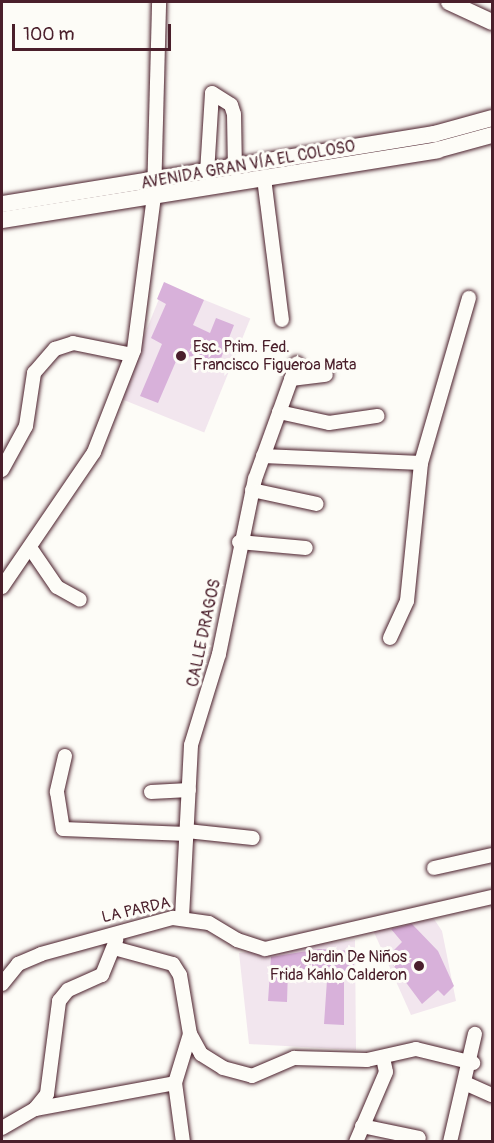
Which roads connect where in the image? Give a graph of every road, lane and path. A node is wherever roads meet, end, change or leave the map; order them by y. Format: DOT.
graph roads {
  1 [pos="159,2"];
  2 [pos="449,2"];
  3 [pos="492,22"];
  4 [pos="492,118"];
  5 [pos="492,135"];
  6 [pos="235,169"];
  7 [pos="207,173"];
  8 [pos="264,178"];
  9 [pos="154,189"];
  10 [pos="2,204"];
  11 [pos="2,220"];
  12 [pos="469,298"];
  13 [pos="282,320"];
  14 [pos="132,355"];
  15 [pos="297,363"];
  16 [pos="326,375"];
  17 [pos="291,379"];
  18 [pos="279,412"];
  19 [pos="376,416"];
  20 [pos="263,456"];
  21 [pos="421,463"];
  22 [pos="2,470"];
  23 [pos="252,490"];
  24 [pos="317,504"];
  25 [pos="239,542"];
  26 [pos="306,548"];
  27 [pos="32,549"];
  28 [pos="2,587"];
  29 [pos="80,600"];
  30 [pos="390,638"];
  31 [pos="65,756"];
  32 [pos="189,790"];
  33 [pos="151,792"];
  34 [pos="187,833"];
  35 [pos="253,838"];
  36 [pos="492,855"];
  37 [pos="434,868"];
  38 [pos="492,897"];
  39 [pos="182,917"];
  40 [pos="118,929"];
  41 [pos="114,948"];
  42 [pos="2,984"];
  43 [pos="190,1034"];
  44 [pos="475,1034"];
  45 [pos="383,1058"];
  46 [pos="472,1063"];
  47 [pos="175,1083"];
  48 [pos="467,1084"];
  49 [pos="492,1095"];
  50 [pos="35,1109"];
  51 [pos="362,1126"];
  52 [pos="2,1128"];
  53 [pos="418,1138"];
  54 [pos="183,1142"];
  55 [pos="356,1142"];
  56 [pos="450,1142"];
  1 -- 9 [label="street"];
  2 -- 3 [label="main road"];
  4 -- 6 [label="main road, AVENIDA GRAN VÍA EL COLOSO"];
  5 -- 8 [label="main road, AVENIDA GRAN VÍA EL COLOSO"];
  6 -- 7 [label="main road, AVENIDA GRAN VÍA EL COLOSO"];
  6 -- 7 [label="street"];
  7 -- 9 [label="main road, AVENIDA GRAN VÍA EL COLOSO"];
  8 -- 9 [label="main road, AVENIDA GRAN VÍA EL COLOSO"];
  8 -- 13 [label="street"];
  9 -- 10 [label="main road, AVENIDA GRAN VÍA EL COLOSO"];
  9 -- 11 [label="main road, AVENIDA GRAN VÍA EL COLOSO"];
  9 -- 14 [label="street"];
  12 -- 21 [label="street"];
  14 -- 22 [label="street"];
  14 -- 27 [label="street"];
  15 -- 17 [label="street, CALLE DRAGOS"];
  16 -- 17 [label="street"];
  17 -- 18 [label="street, CALLE DRAGOS"];
  18 -- 19 [label="street"];
  18 -- 20 [label="street, CALLE DRAGOS"];
  20 -- 21 [label="street"];
  20 -- 23 [label="street, CALLE DRAGOS"];
  21 -- 30 [label="street"];
  23 -- 24 [label="street"];
  23 -- 25 [label="street, CALLE DRAGOS"];
  25 -- 26 [label="street"];
  25 -- 32 [label="street, CALLE DRAGOS"];
  27 -- 28 [label="street"];
  27 -- 29 [label="street"];
  31 -- 34 [label="street"];
  32 -- 33 [label="street"];
  32 -- 34 [label="street, CALLE DRAGOS"];
  34 -- 35 [label="street"];
  34 -- 39 [label="street, CALLE DRAGOS"];
  36 -- 37 [label="street"];
  38 -- 39 [label="street, LA PARDA"];
  39 -- 40 [label="street, LA PARDA"];
  40 -- 41 [label="street"];
  40 -- 42 [label="street, LA PARDA"];
  41 -- 43 [label="street"];
  41 -- 50 [label="street"];
  43 -- 45 [label="street"];
  43 -- 47 [label="street"];
  44 -- 46 [label="street"];
  45 -- 46 [label="street"];
  45 -- 51 [label="street"];
  46 -- 48 [label="street"];
  47 -- 50 [label="street"];
  47 -- 54 [label="street"];
  48 -- 49 [label="street"];
  48 -- 56 [label="street"];
  50 -- 52 [label="street"];
  51 -- 53 [label="street"];
  51 -- 55 [label="street"];
}
